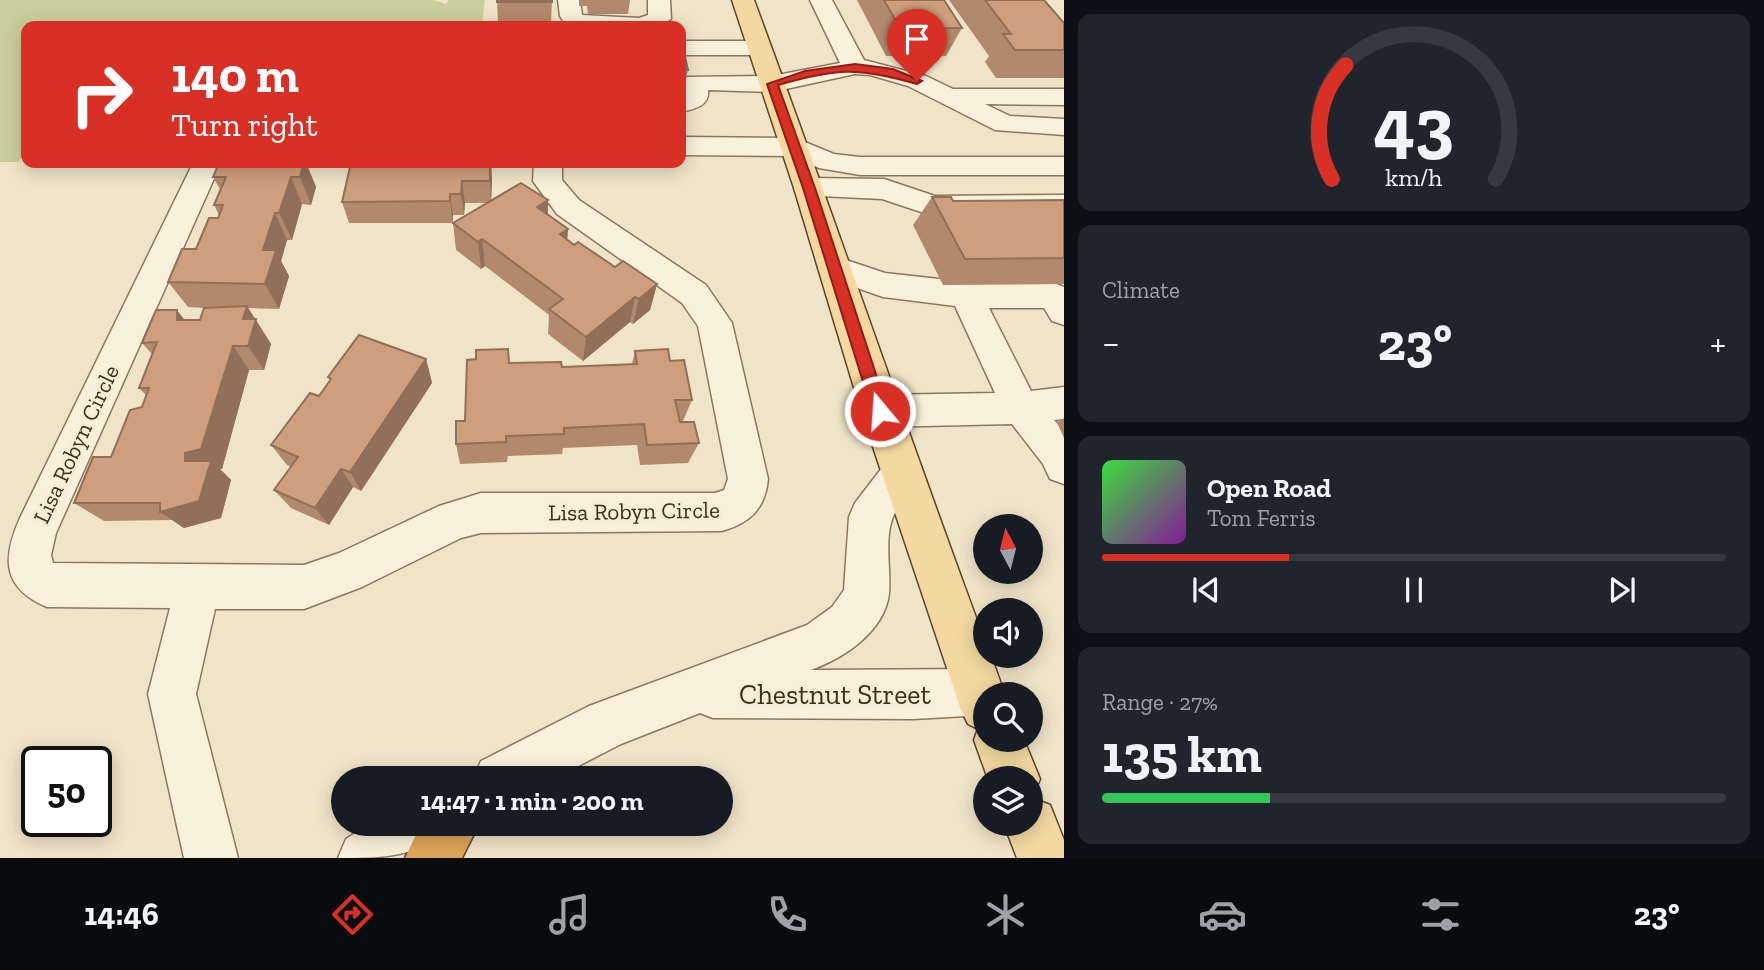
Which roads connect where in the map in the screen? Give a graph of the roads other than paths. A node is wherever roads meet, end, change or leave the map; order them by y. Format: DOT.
graph roads {
  1 [pos="569,0"];
  2 [pos="743,0"];
  3 [pos="821,0"];
  4 [pos="579,21"];
  5 [pos="686,48"];
  6 [pos="761,53"];
  7 [pos="686,54"];
  8 [pos="853,63"];
  9 [pos="695,82"];
  10 [pos="772,84"];
  11 [pos="948,96"];
  12 [pos="1064,97"];
  13 [pos="686,102"];
  14 [pos="1064,127"];
  15 [pos="686,147"];
  16 [pos="686,162"];
  17 [pos="802,166"];
  18 [pos="884,166"];
  19 [pos="1064,166"];
  20 [pos="205,168"];
  21 [pos="548,168"];
  22 [pos="898,195"];
  23 [pos="1064,205"];
  24 [pos="834,268"];
  25 [pos="966,295"];
  26 [pos="1064,312"];
  27 [pos="1064,403"];
  28 [pos="1021,408"];
  29 [pos="880,411"];
  30 [pos="1064,466"];
  31 [pos="902,472"];
  32 [pos="198,587"];
  33 [pos="977,682"];
  34 [pos="690,694"];
  35 [pos="973,700"];
  36 [pos="525,766"];
  37 [pos="400,836"];
  38 [pos="445,836"];
  39 [pos="1036,836"];
  40 [pos="211,858"];
  41 [pos="365,858"];
  42 [pos="432,858"];
  43 [pos="1044,858"];
  1 -- 4 [label="street"];
  2 -- 6 [label="main road"];
  3 -- 8 [label="street"];
  5 -- 6 [label="street"];
  6 -- 8 [label="street"];
  6 -- 10 [label="main road"];
  7 -- 9 [label="street"];
  8 -- 10 [label="street"];
  8 -- 11 [label="street"];
  9 -- 10 [label="street"];
  9 -- 13 [label="street"];
  10 -- 17 [label="main road"];
  11 -- 12 [label="street"];
  11 -- 14 [label="street"];
  15 -- 17 [label="street"];
  16 -- 17 [label="street"];
  17 -- 18 [label="street"];
  17 -- 22 [label="street"];
  17 -- 24 [label="main road"];
  18 -- 19 [label="street"];
  18 -- 22 [label="street"];
  20 -- 32 [label="street, Lisa Robyn Circle"];
  21 -- 32 [label="street, Lisa Robyn Circle"];
  22 -- 23 [label="street"];
  24 -- 25 [label="street"];
  24 -- 29 [label="main road"];
  25 -- 26 [label="street"];
  25 -- 28 [label="street"];
  27 -- 28 [label="street"];
  28 -- 29 [label="street"];
  28 -- 30 [label="street"];
  29 -- 31 [label="main road"];
  31 -- 33 [label="main road"];
  31 -- 34 [label="street, Chestnut Street"];
  32 -- 40 [label="street"];
  34 -- 35 [label="street, Chestnut Street"];
  34 -- 36 [label="street, Chestnut Street"];
  37 -- 41 [label="street"];
  38 -- 42 [label="highway"];
  39 -- 43 [label="main road"];
}
